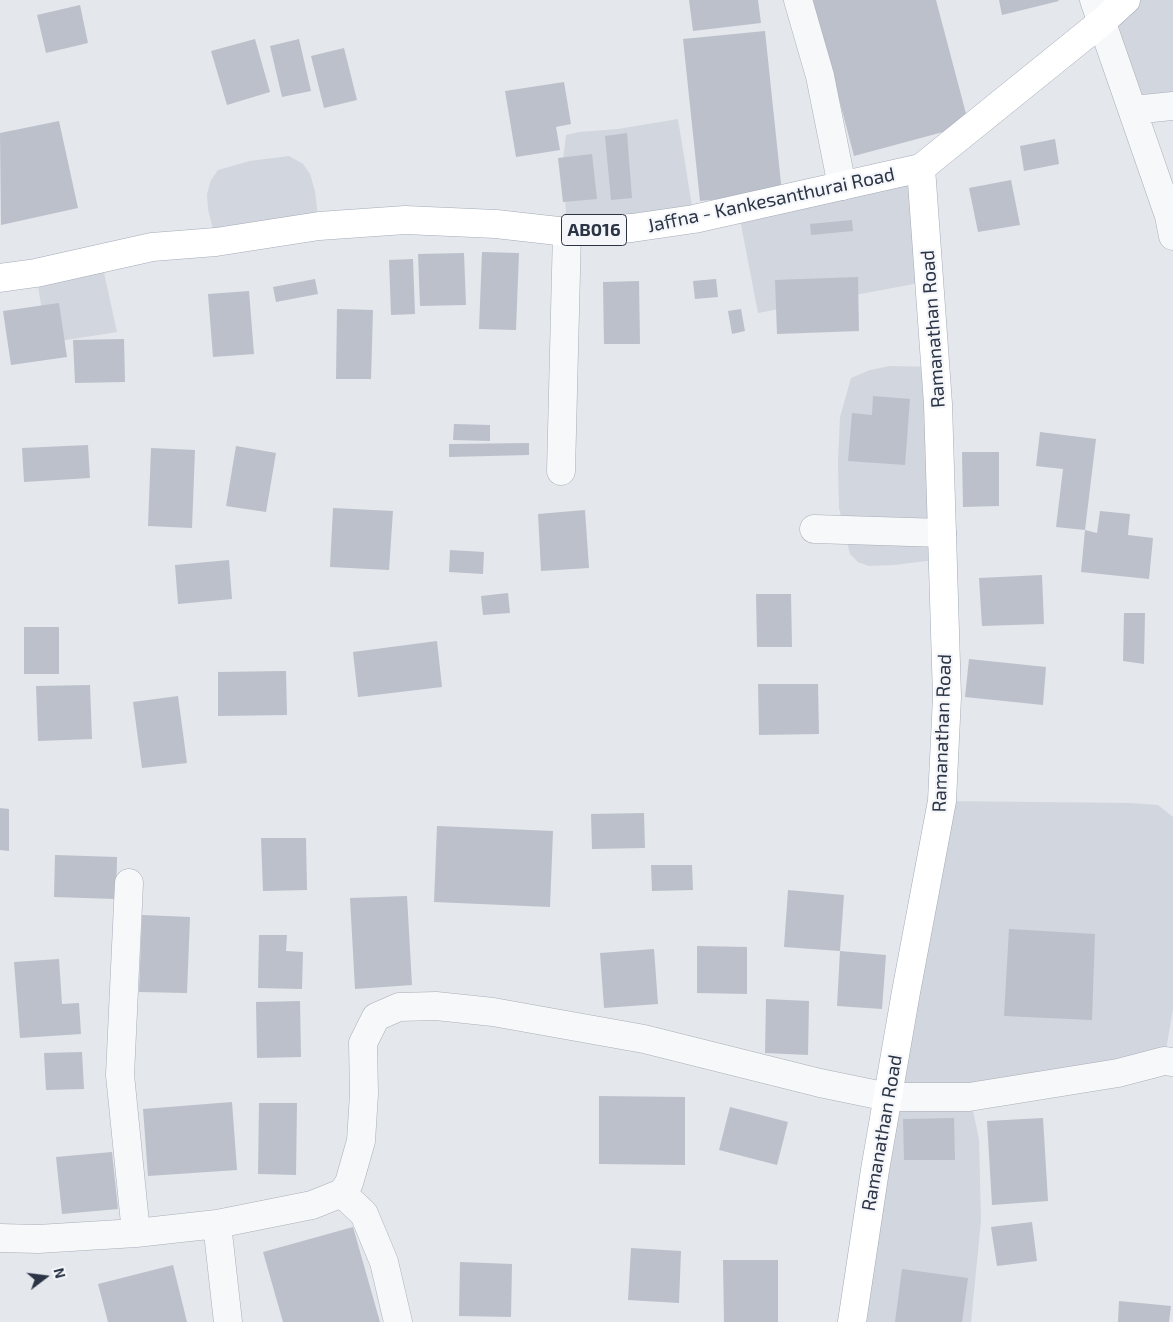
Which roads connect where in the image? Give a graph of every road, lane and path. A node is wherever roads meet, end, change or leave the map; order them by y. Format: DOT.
graph roads {
  1 [pos="798,0"];
  2 [pos="1126,0"];
  3 [pos="1098,11"];
  4 [pos="1173,106"];
  5 [pos="1133,110"];
  6 [pos="922,168"];
  7 [pos="842,186"];
  8 [pos="567,232"];
  9 [pos="1173,236"];
  10 [pos="0,278"];
  11 [pos="561,471"];
  12 [pos="814,529"];
  13 [pos="942,533"];
  14 [pos="128,883"];
  15 [pos="1173,1062"];
  16 [pos="888,1097"];
  17 [pos="342,1193"];
  18 [pos="217,1224"];
  19 [pos="136,1233"];
  20 [pos="0,1238"];
  21 [pos="228,1322"];
  22 [pos="398,1322"];
  23 [pos="852,1322"];
  1 -- 7 [label="street"];
  2 -- 3 [label="main road, Jaffna - Kankesanthurai Road / AB016"];
  3 -- 5 [label="street"];
  3 -- 6 [label="main road, Jaffna - Kankesanthurai Road / AB016"];
  4 -- 5 [label="street"];
  5 -- 9 [label="street"];
  6 -- 7 [label="main road, Jaffna - Kankesanthurai Road / AB016"];
  6 -- 13 [label="main road, Ramanathan Road"];
  7 -- 8 [label="main road, Jaffna - Kankesanthurai Road / AB016"];
  8 -- 10 [label="main road, Jaffna - Kankesanthurai Road / AB016"];
  8 -- 11 [label="street"];
  12 -- 13 [label="street"];
  13 -- 16 [label="main road, Ramanathan Road"];
  14 -- 19 [label="street"];
  15 -- 16 [label="street"];
  16 -- 17 [label="street"];
  16 -- 23 [label="main road, Ramanathan Road"];
  17 -- 18 [label="street"];
  17 -- 22 [label="street"];
  18 -- 19 [label="street"];
  18 -- 21 [label="street"];
  19 -- 20 [label="street"];
}
